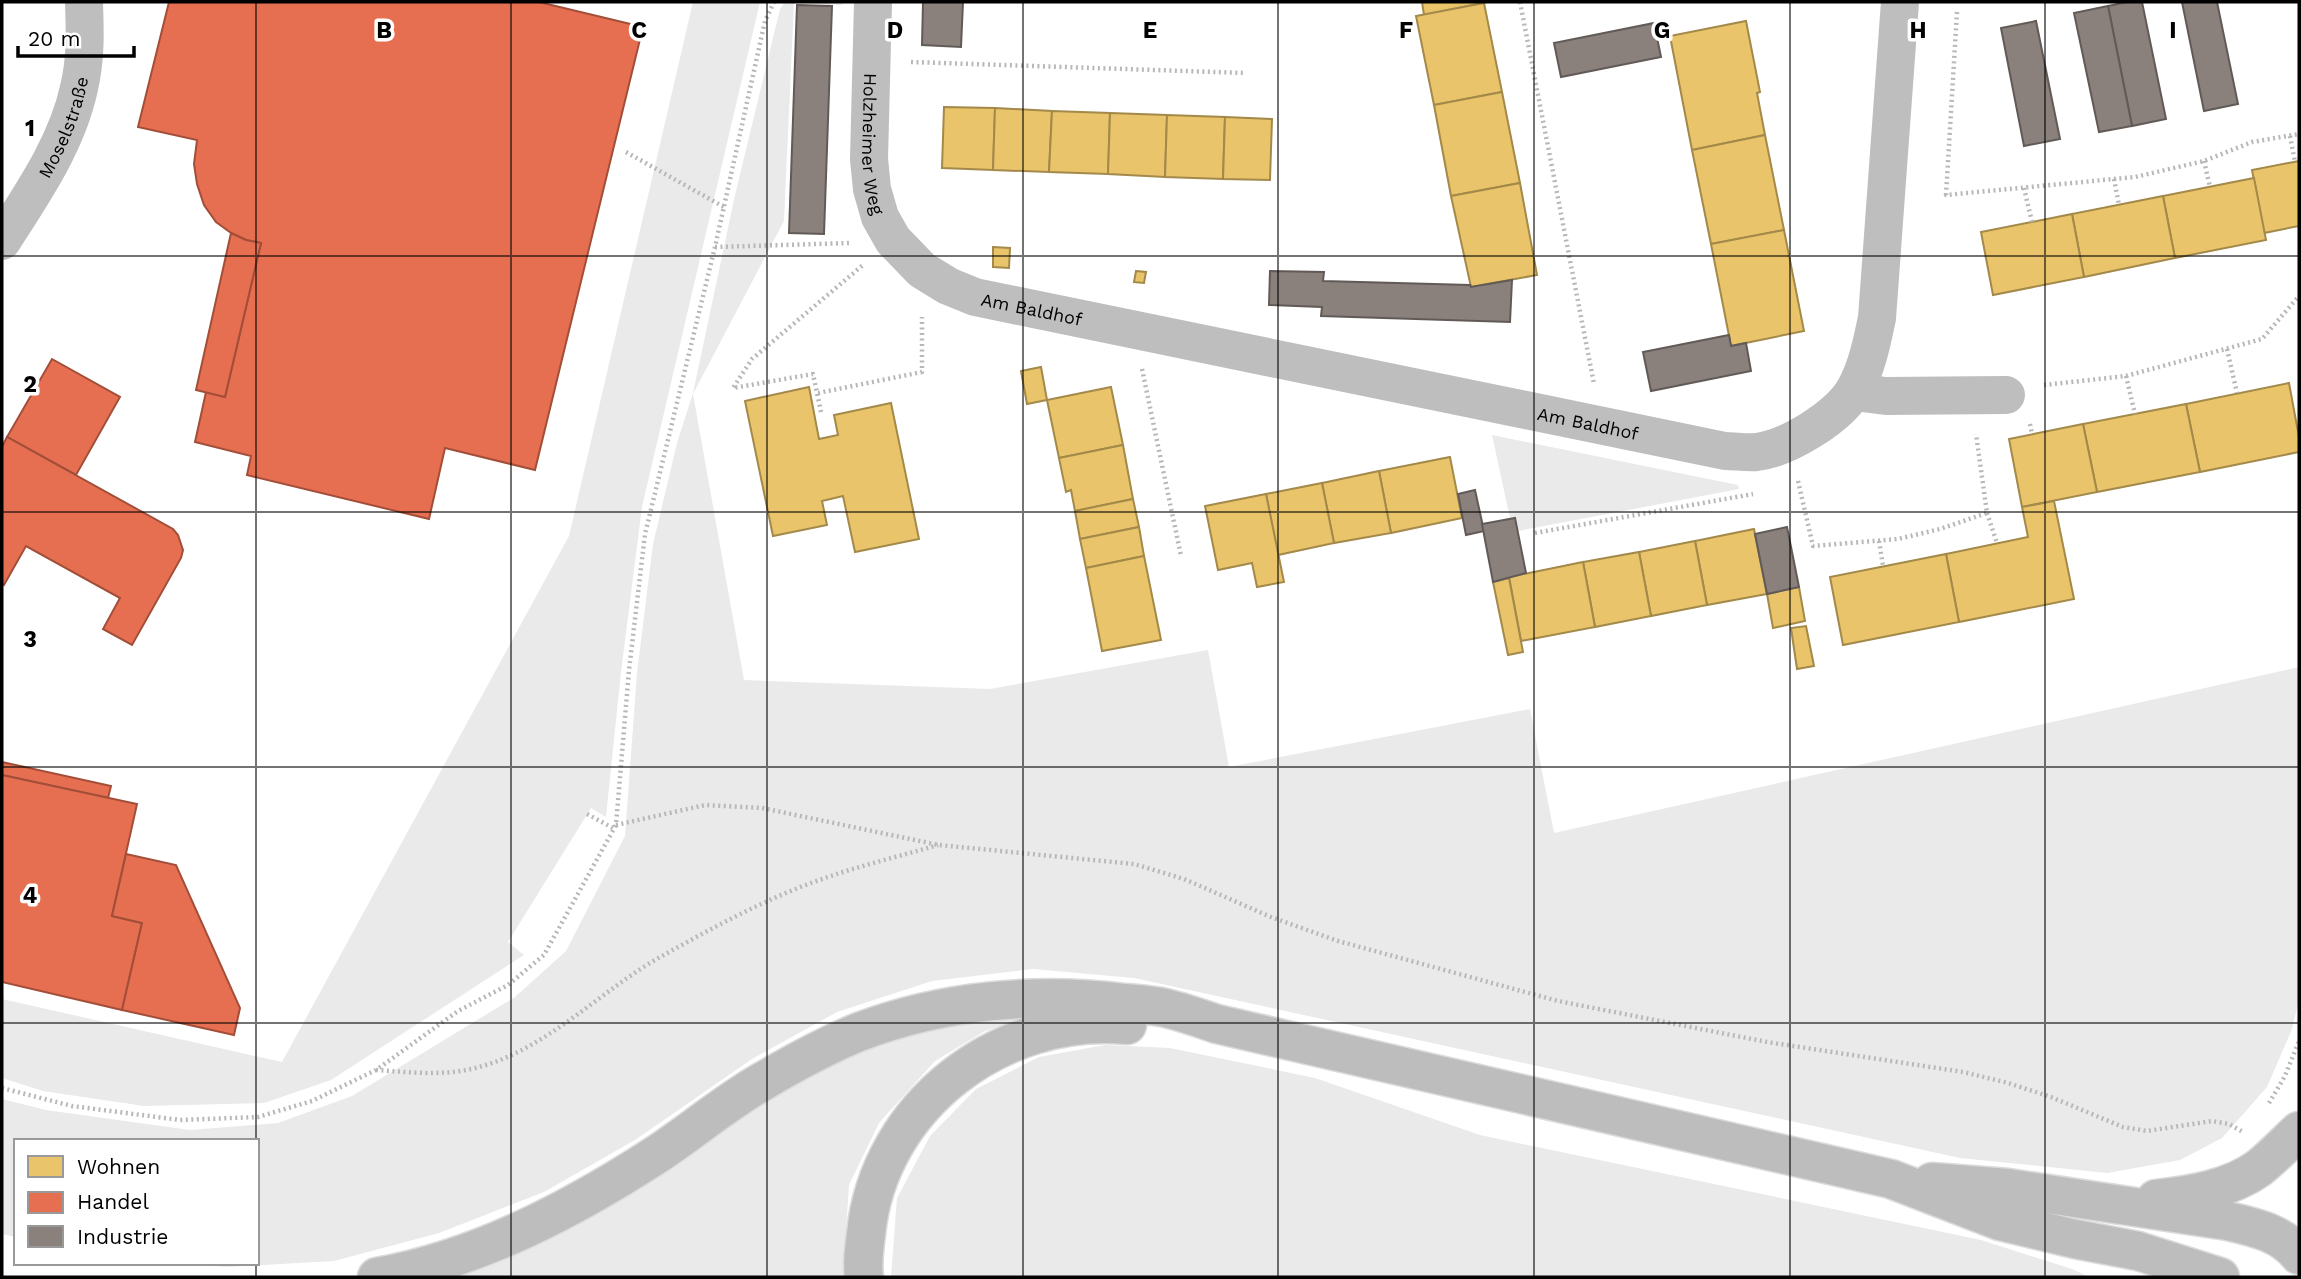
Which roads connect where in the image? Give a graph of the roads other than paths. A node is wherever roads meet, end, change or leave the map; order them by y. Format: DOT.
graph roads {
  1 [pos="84,2"];
  2 [pos="873,2"];
  3 [pos="1900,2"];
  4 [pos="2,241"];
  5 [pos="922,270"];
  6 [pos="1854,392"];
  7 [pos="1988,395"];
  8 [pos="1217,1024"];
  9 [pos="2299,1131"];
  10 [pos="1891,1179"];
  11 [pos="2119,1203"];
  12 [pos="2075,1239"];
  13 [pos="2299,1255"];
  14 [pos="2299,1273"];
  15 [pos="377,1277"];
  16 [pos="864,1277"];
  17 [pos="2132,1277"];
  18 [pos="2220,1277"];
  19 [pos="2292,1277"];
  1 -- 4 [label="street, Moselstraße"];
  2 -- 5 [label="street, Holzheimer Weg"];
  3 -- 6 [label="street, Am Baldhof"];
  5 -- 6 [label="street, Am Baldhof"];
  6 -- 7 [label="street"];
  8 -- 10 [label="highway"];
  8 -- 15 [label="highway"];
  8 -- 16 [label="highway"];
  9 -- 11 [label="highway"];
  10 -- 11 [label="highway"];
  10 -- 12 [label="highway"];
  11 -- 13 [label="highway"];
  12 -- 17 [label="highway"];
  12 -- 18 [label="highway"];
  14 -- 19 [label="highway"];
}
